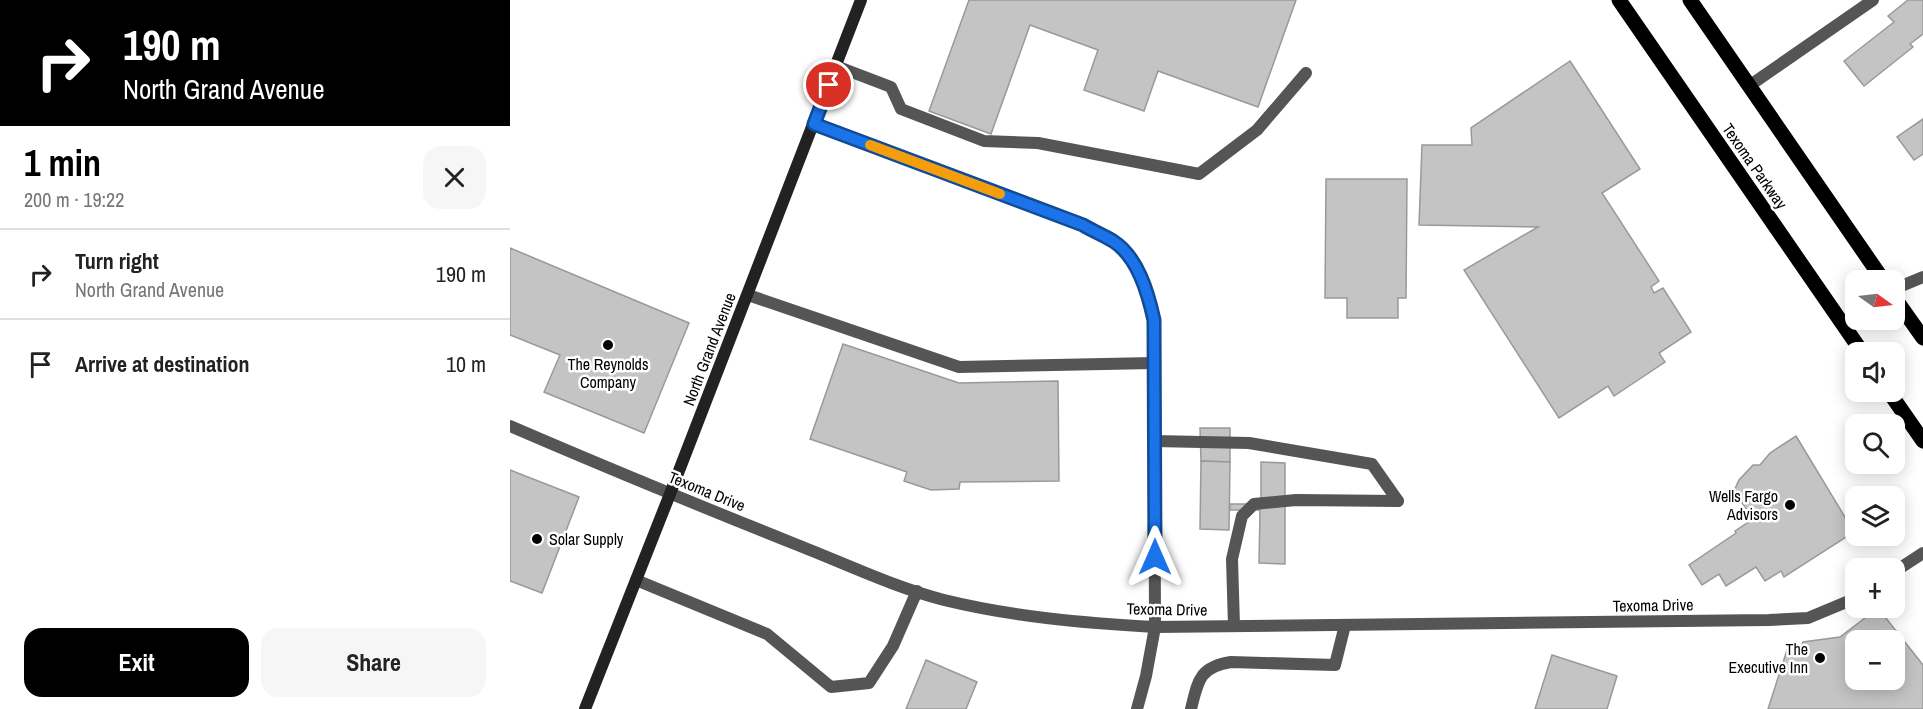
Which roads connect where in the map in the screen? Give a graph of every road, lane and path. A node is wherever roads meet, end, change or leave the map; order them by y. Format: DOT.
graph roads {
  1 [pos="861,0"];
  2 [pos="1619,0"];
  3 [pos="1690,0"];
  4 [pos="1873,0"];
  5 [pos="836,66"];
  6 [pos="1306,73"];
  7 [pos="1749,86"];
  8 [pos="814,124"];
  9 [pos="1876,270"];
  10 [pos="1923,277"];
  11 [pos="1905,284"];
  12 [pos="748,295"];
  13 [pos="1905,313"];
  14 [pos="1923,338"];
  15 [pos="1855,342"];
  16 [pos="1154,363"];
  17 [pos="1896,402"];
  18 [pos="510,426"];
  19 [pos="1154,441"];
  20 [pos="1923,441"];
  21 [pos="670,494"];
  22 [pos="1923,553"];
  23 [pos="1905,565"];
  24 [pos="636,580"];
  25 [pos="916,591"];
  26 [pos="1845,603"];
  27 [pos="1345,625"];
  28 [pos="1234,626"];
  29 [pos="1155,627"];
  30 [pos="586,704"];
  31 [pos="1137,709"];
  32 [pos="1191,709"];
  1 -- 5 [label="main road, North Grand Avenue"];
  2 -- 15 [label="main road, Texoma Parkway"];
  3 -- 7 [label="main road"];
  4 -- 7 [label="street"];
  5 -- 6 [label="street"];
  5 -- 8 [label="main road, North Grand Avenue"];
  7 -- 9 [label="main road"];
  8 -- 12 [label="main road, North Grand Avenue"];
  8 -- 16 [label="street"];
  10 -- 11 [label="street"];
  12 -- 16 [label="street"];
  12 -- 21 [label="main road, North Grand Avenue"];
  13 -- 14 [label="main road"];
  16 -- 19 [label="street"];
  17 -- 20 [label="main road"];
  18 -- 21 [label="street, Texoma Drive"];
  19 -- 28 [label="street"];
  19 -- 29 [label="street"];
  21 -- 24 [label="main road, North Grand Avenue"];
  21 -- 25 [label="street, Texoma Drive"];
  22 -- 23 [label="street"];
  24 -- 25 [label="street"];
  24 -- 30 [label="main road, North Grand Avenue"];
  25 -- 29 [label="street, Texoma Drive"];
  26 -- 27 [label="street, Texoma Drive"];
  27 -- 28 [label="street, Texoma Drive"];
  27 -- 32 [label="street"];
  28 -- 29 [label="street, Texoma Drive"];
  29 -- 31 [label="street"];
}
